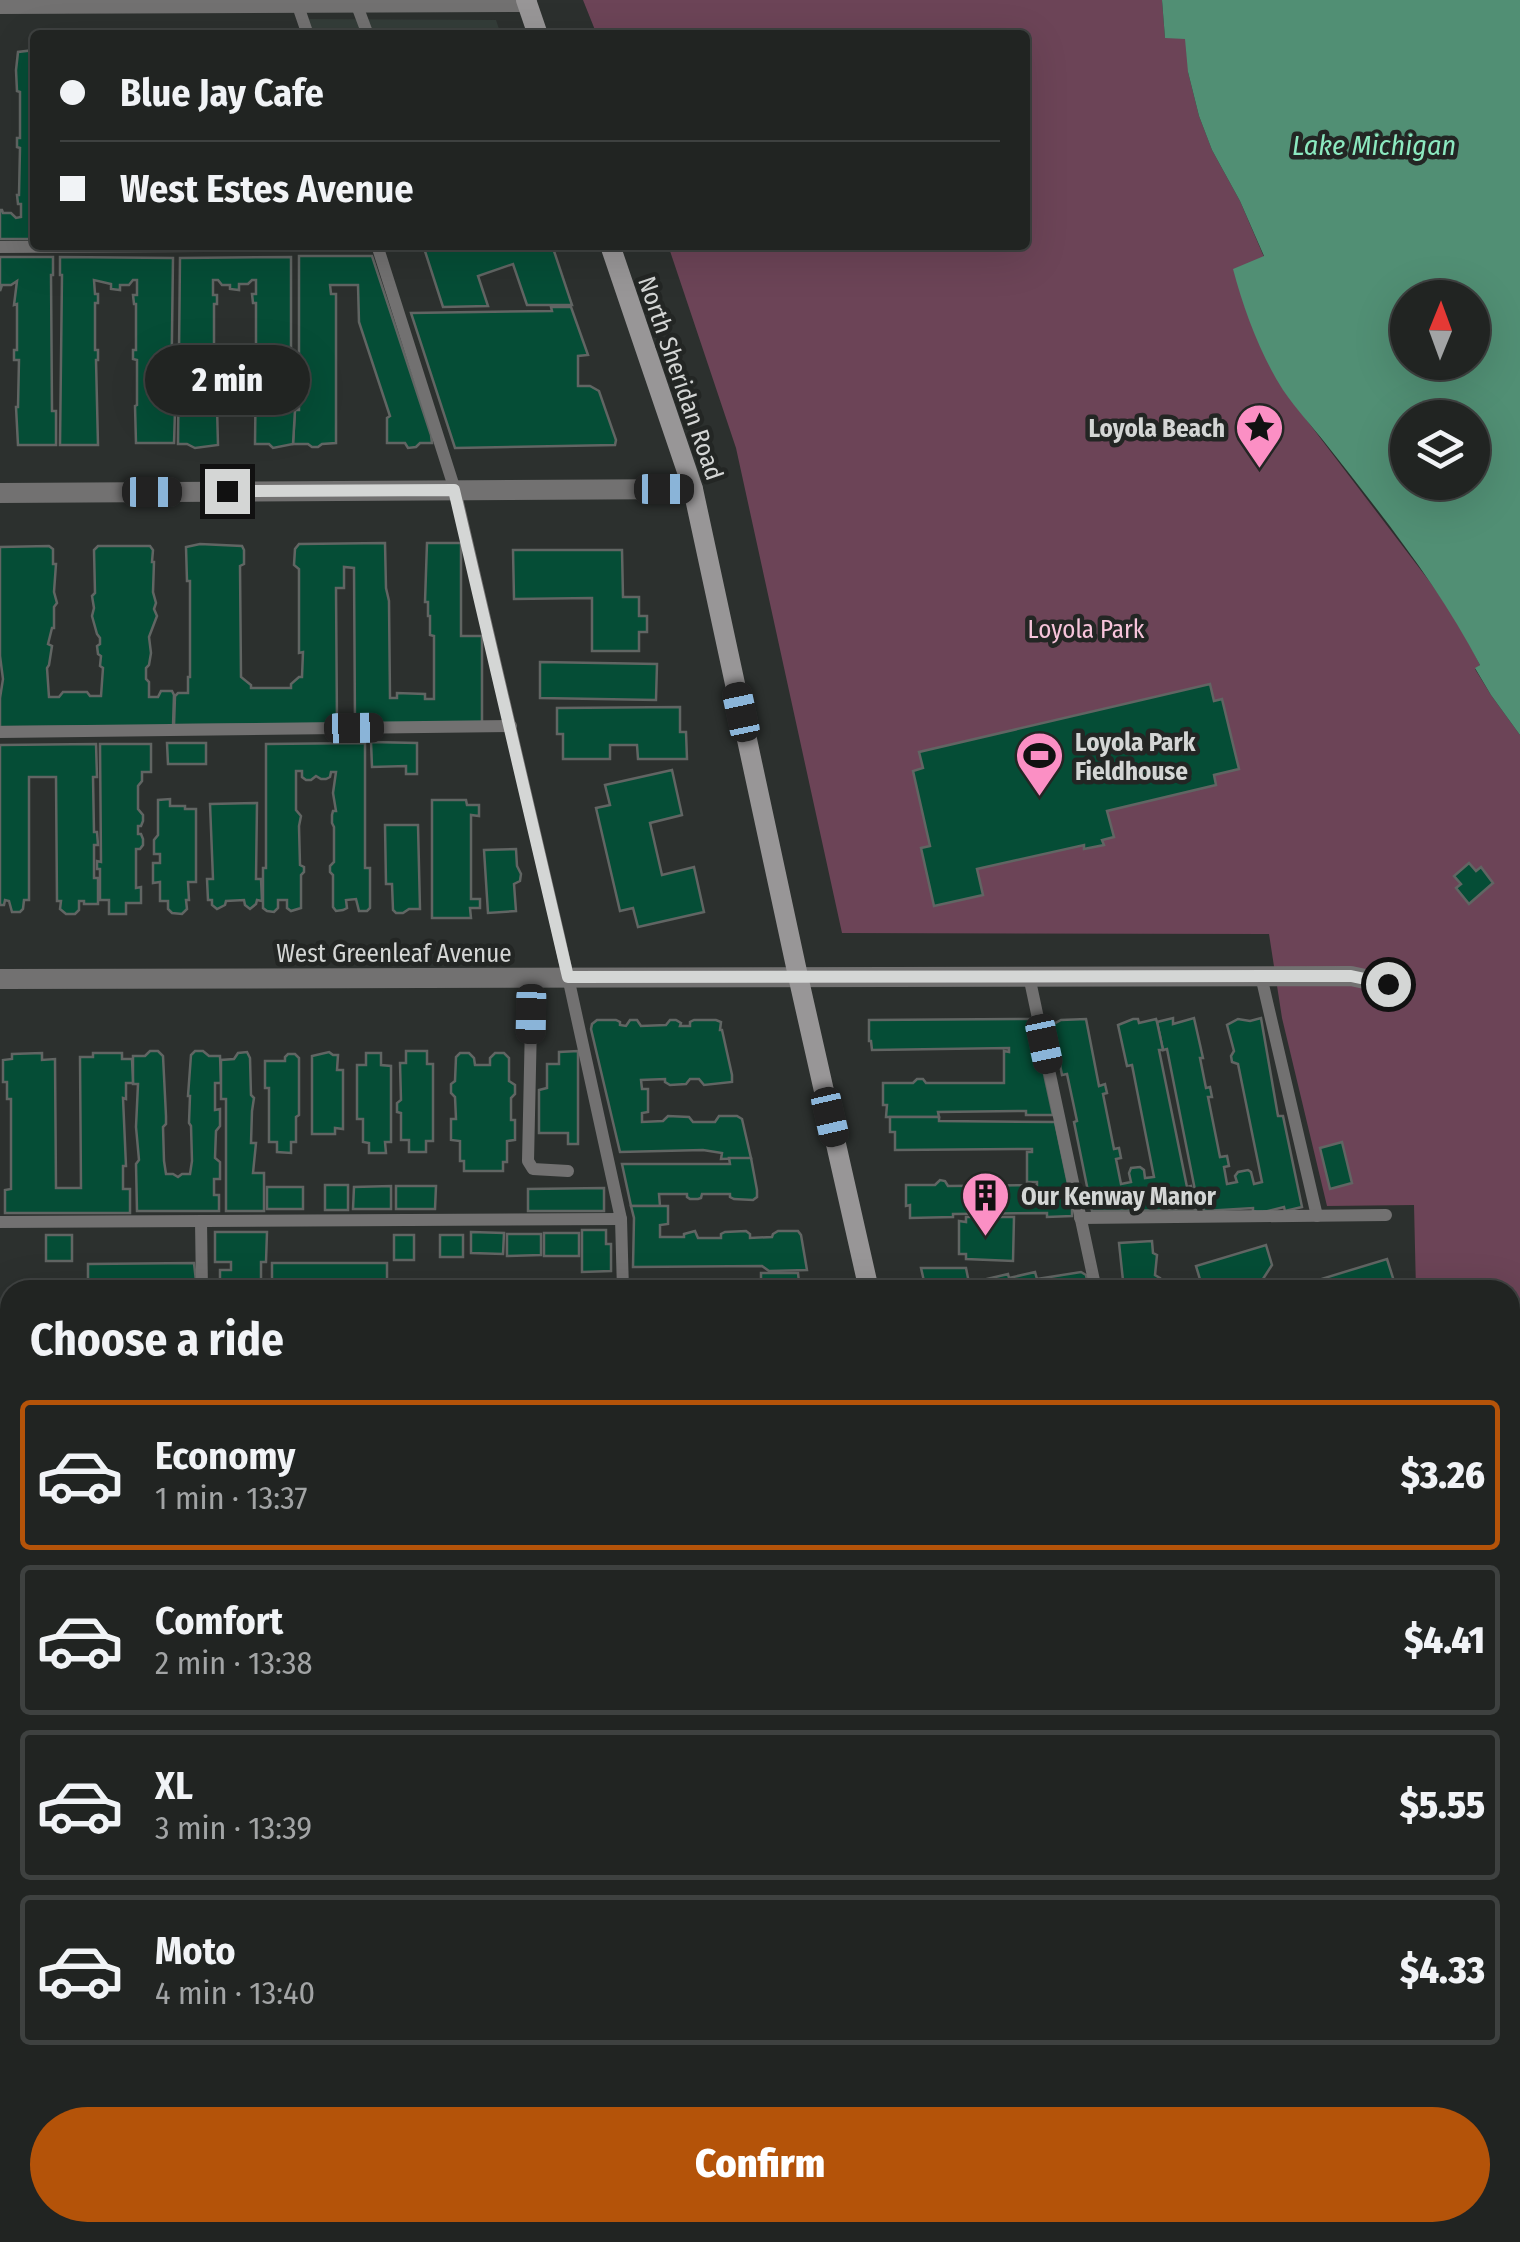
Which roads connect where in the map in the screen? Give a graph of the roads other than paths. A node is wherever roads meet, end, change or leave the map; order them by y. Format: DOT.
graph roads {
  1 [pos="296,1"];
  2 [pos="526,1"];
  3 [pos="63,2"];
  4 [pos="342,2"];
  5 [pos="0,4"];
  6 [pos="306,30"];
  7 [pos="364,30"];
  8 [pos="536,30"];
  9 [pos="0,247"];
  10 [pos="30,247"];
  11 [pos="379,250"];
  12 [pos="612,250"];
  13 [pos="693,489"];
  14 [pos="454,490"];
  15 [pos="0,492"];
  16 [pos="511,726"];
  17 [pos="0,732"];
  18 [pos="798,976"];
  19 [pos="1030,976"];
  20 [pos="1261,976"];
  21 [pos="532,977"];
  22 [pos="568,977"];
  23 [pos="0,980"];
  24 [pos="1388,984"];
  25 [pos="568,1171"];
  26 [pos="1386,1215"];
  27 [pos="1318,1216"];
  28 [pos="1080,1218"];
  29 [pos="622,1220"];
  30 [pos="201,1221"];
  31 [pos="0,1222"];
  32 [pos="202,1280"];
  33 [pos="623,1280"];
  34 [pos="867,1280"];
  35 [pos="1094,1280"];
  1 -- 3 [label="street"];
  1 -- 4 [label="street"];
  1 -- 6 [label="lane"];
  2 -- 4 [label="street"];
  2 -- 8 [label="main road"];
  3 -- 5 [label="street"];
  4 -- 7 [label="lane"];
  9 -- 10 [label="lane"];
  11 -- 14 [label="lane"];
  12 -- 13 [label="main road, North Sheridan Road"];
  13 -- 14 [label="street"];
  13 -- 18 [label="main road, North Sheridan Road"];
  14 -- 15 [label="street"];
  14 -- 16 [label="lane"];
  16 -- 17 [label="lane"];
  16 -- 22 [label="lane"];
  18 -- 19 [label="street, West Greenleaf Avenue"];
  18 -- 22 [label="street, West Greenleaf Avenue"];
  18 -- 34 [label="main road, North Sheridan Road"];
  19 -- 20 [label="street, West Greenleaf Avenue"];
  19 -- 28 [label="lane"];
  20 -- 24 [label="street, West Greenleaf Avenue"];
  20 -- 27 [label="lane"];
  21 -- 22 [label="street, West Greenleaf Avenue"];
  21 -- 23 [label="street, West Greenleaf Avenue"];
  21 -- 25 [label="lane"];
  22 -- 29 [label="lane"];
  26 -- 27 [label="lane"];
  27 -- 28 [label="lane"];
  28 -- 35 [label="lane"];
  29 -- 30 [label="lane"];
  29 -- 33 [label="lane"];
  30 -- 31 [label="lane"];
  30 -- 32 [label="lane"];
}
